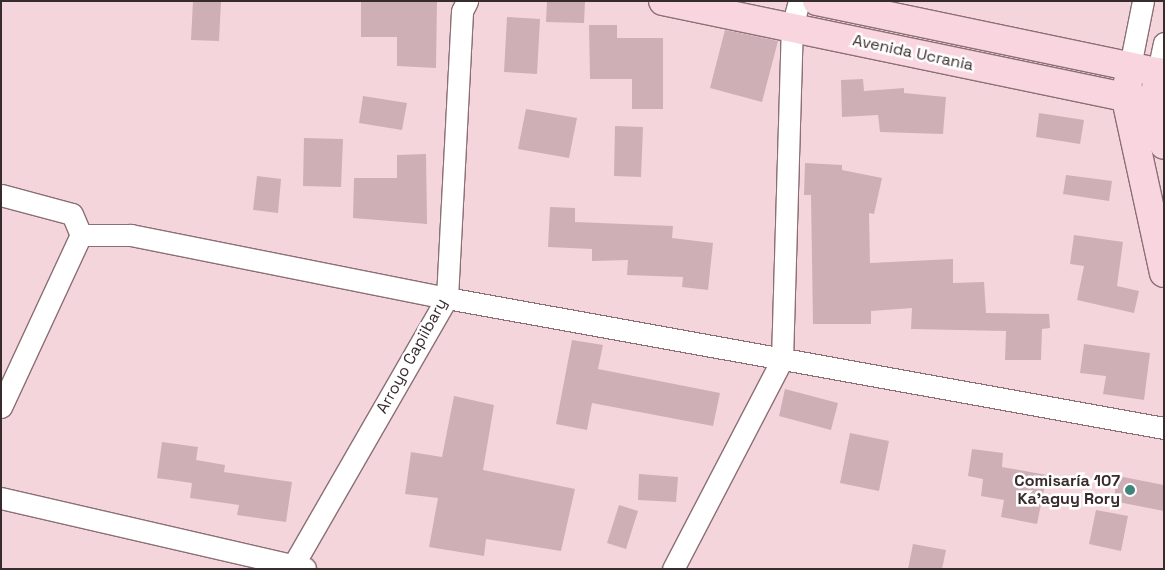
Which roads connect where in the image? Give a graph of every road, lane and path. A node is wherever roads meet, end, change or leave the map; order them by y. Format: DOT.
graph roads {
  1 [pos="467,1"];
  2 [pos="663,1"];
  3 [pos="799,1"];
  4 [pos="817,1"];
  5 [pos="1143,1"];
  6 [pos="792,27"];
  7 [pos="1164,43"];
  8 [pos="1130,66"];
  9 [pos="1161,74"];
  10 [pos="1126,99"];
  11 [pos="1159,103"];
  12 [pos="1164,145"];
  13 [pos="1,195"];
  14 [pos="81,235"];
  15 [pos="1164,273"];
  16 [pos="447,298"];
  17 [pos="782,360"];
  18 [pos="1,406"];
  19 [pos="1164,428"];
  20 [pos="1,498"];
  21 [pos="298,568"];
  22 [pos="673,569"];
  1 -- 16 [label="street, Arroyo Capiibary"];
  2 -- 6 [label="main road, Avenida Ucrania"];
  3 -- 6 [label="street"];
  4 -- 8 [label="main road, Avenida Ucrania"];
  5 -- 8 [label="street"];
  6 -- 10 [label="main road, Avenida Ucrania"];
  6 -- 17 [label="street"];
  7 -- 9 [label="street"];
  8 -- 9 [label="main road, Avenida Ucrania"];
  8 -- 10 [label="main road"];
  9 -- 11 [label="main road"];
  10 -- 11 [label="main road, Avenida Ucrania"];
  10 -- 15 [label="main road"];
  11 -- 12 [label="main road"];
  13 -- 14 [label="street"];
  14 -- 16 [label="street"];
  14 -- 18 [label="street"];
  16 -- 17 [label="street"];
  16 -- 21 [label="street, Arroyo Capiibary"];
  17 -- 19 [label="street"];
  17 -- 22 [label="street"];
  20 -- 21 [label="street"];
}
